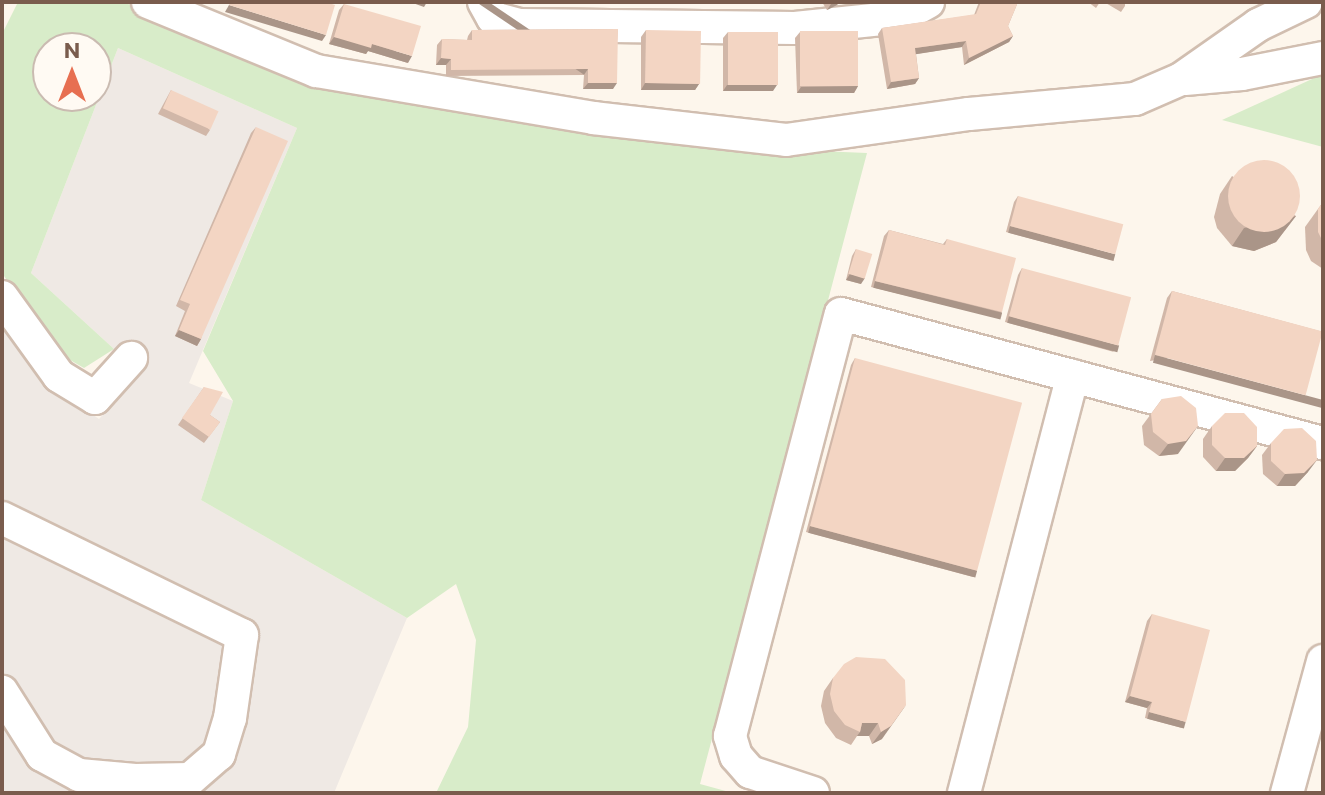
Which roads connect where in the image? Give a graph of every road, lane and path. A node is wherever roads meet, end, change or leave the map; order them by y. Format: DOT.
graph roads {
  1 [pos="148,2"];
  2 [pos="484,2"];
  3 [pos="928,2"];
  4 [pos="1306,2"];
  5 [pos="1323,58"];
  6 [pos="1181,79"];
  7 [pos="2,297"];
  8 [pos="131,358"];
  9 [pos="1073,376"];
  10 [pos="1323,443"];
  11 [pos="2,518"];
  12 [pos="1323,661"];
  13 [pos="2,692"];
  14 [pos="1318,697"];
  15 [pos="813,793"];
  16 [pos="964,793"];
  17 [pos="1287,793"];
  1 -- 6 [label="lane"];
  2 -- 3 [label="lane"];
  4 -- 6 [label="lane"];
  5 -- 6 [label="lane"];
  7 -- 8 [label="lane"];
  9 -- 10 [label="lane"];
  9 -- 15 [label="lane"];
  9 -- 16 [label="lane"];
  11 -- 13 [label="lane"];
  12 -- 14 [label="lane"];
  14 -- 17 [label="lane"];
}
